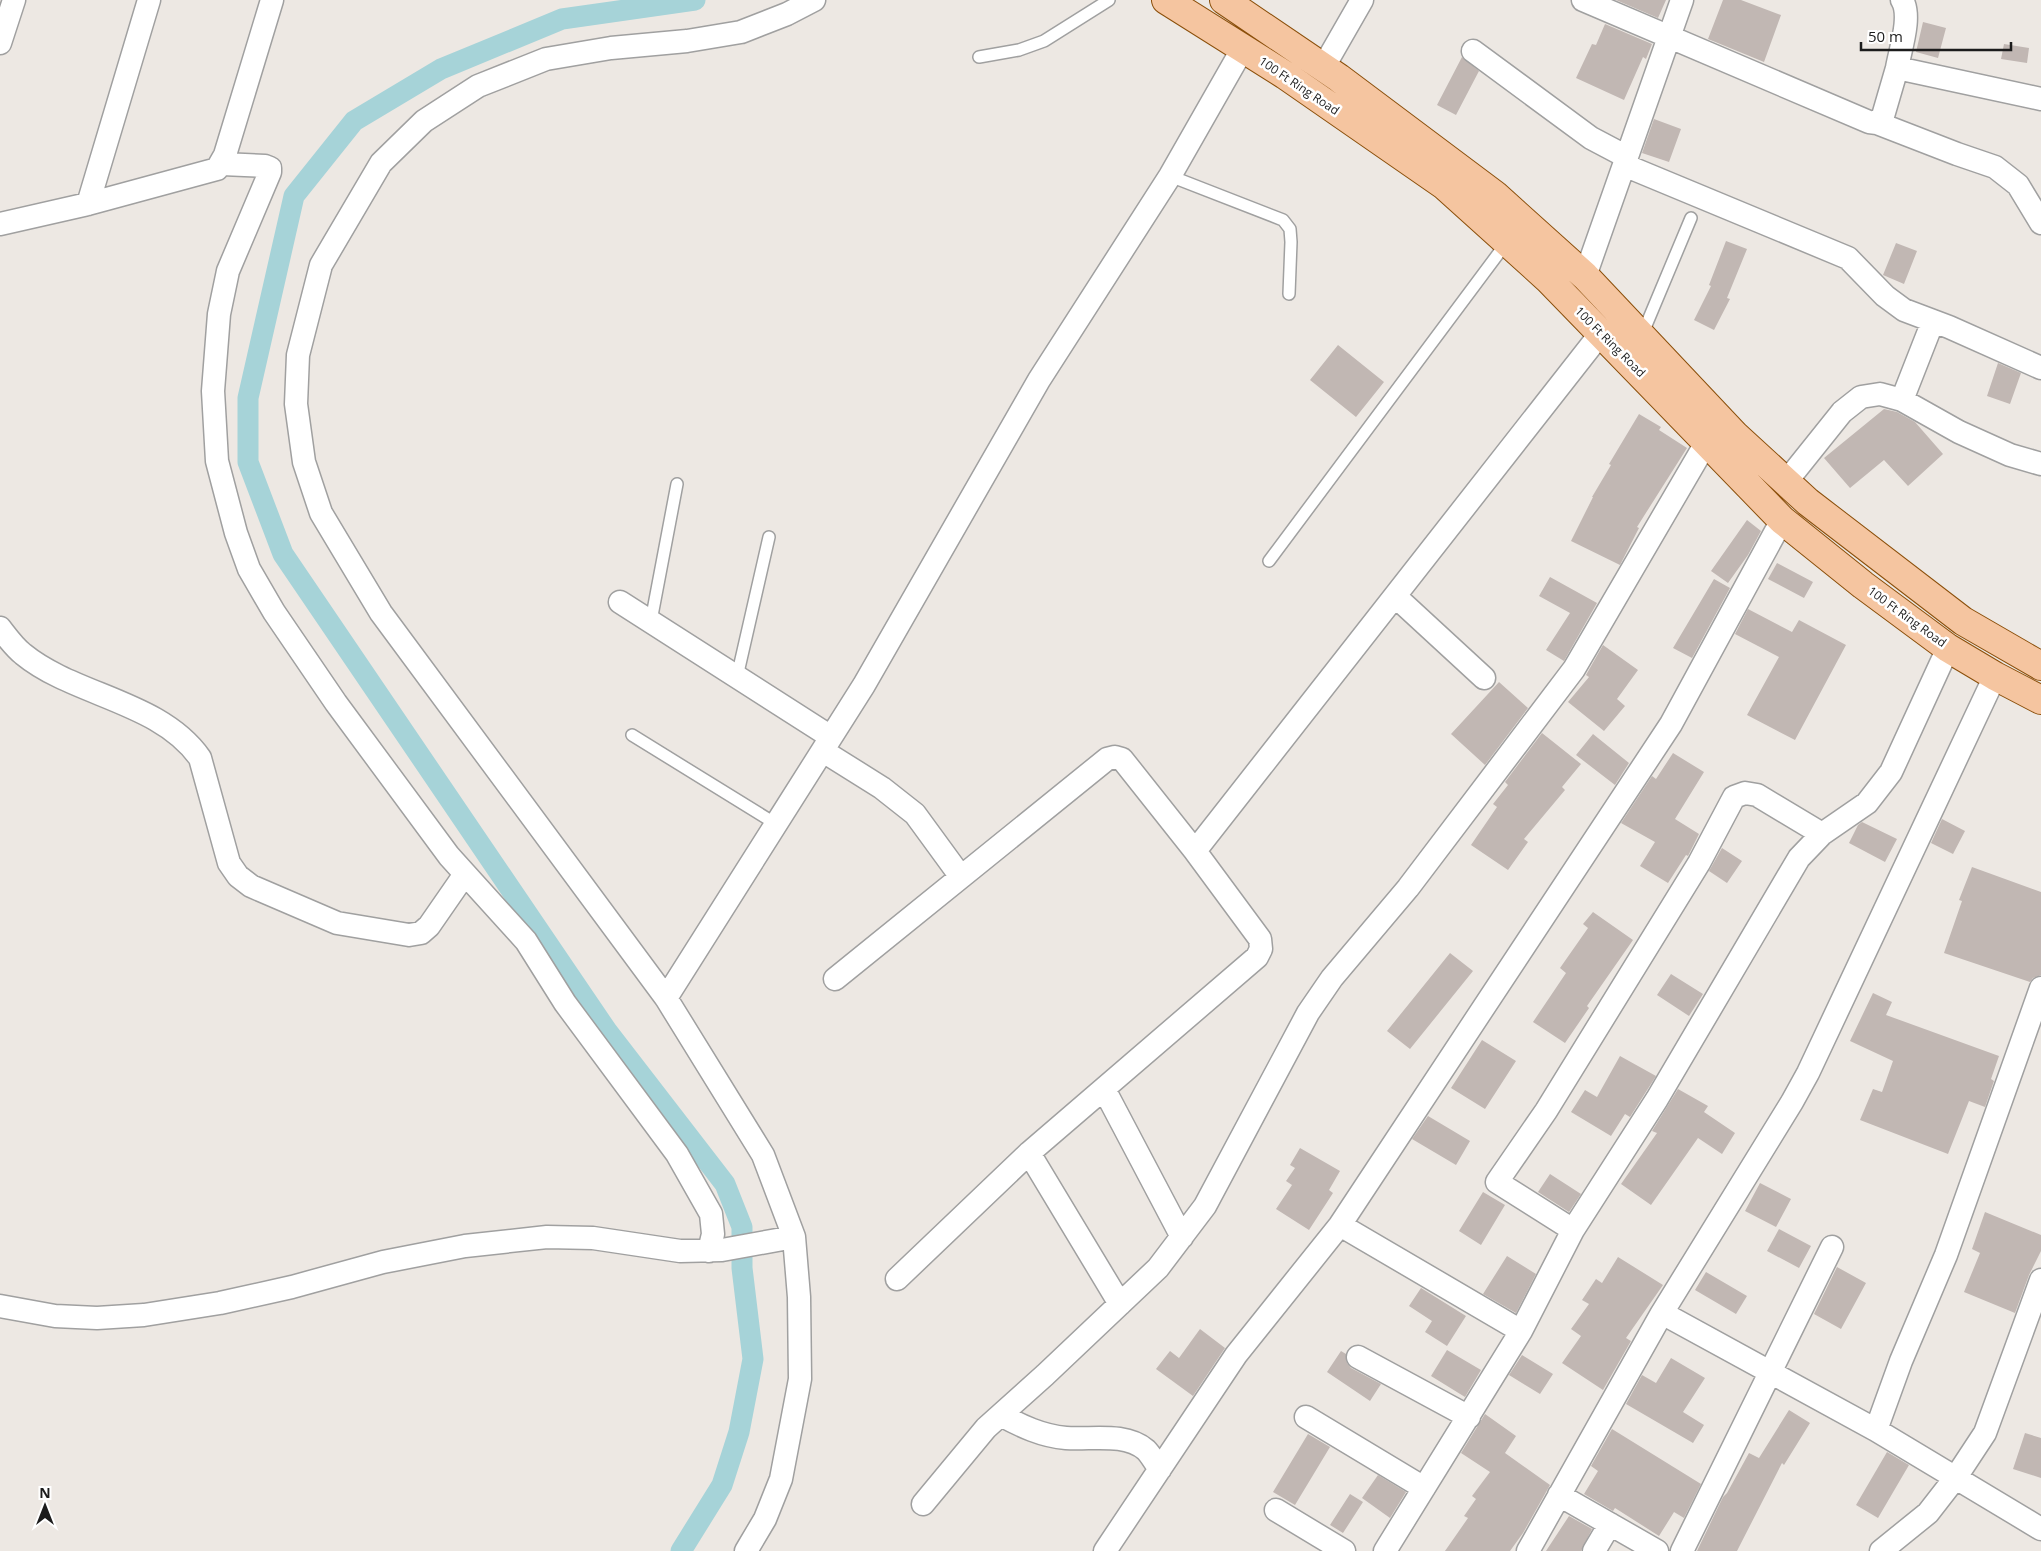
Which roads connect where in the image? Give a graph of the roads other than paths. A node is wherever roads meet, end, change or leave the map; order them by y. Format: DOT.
graph roads {
  1 [pos="14,0"];
  2 [pos="149,0"];
  3 [pos="272,0"];
  4 [pos="814,0"];
  5 [pos="1109,0"];
  6 [pos="1166,0"];
  7 [pos="1362,0"];
  8 [pos="1583,0"];
  9 [pos="1682,0"];
  10 [pos="1902,0"];
  11 [pos="1238,4"];
  12 [pos="1668,37"];
  13 [pos="0,43"];
  14 [pos="1243,48"];
  15 [pos="1474,51"];
  16 [pos="979,57"];
  17 [pos="1323,68"];
  18 [pos="1897,68"];
  19 [pos="2041,99"];
  20 [pos="1877,123"];
  21 [pos="1626,161"];
  22 [pos="222,164"];
  23 [pos="1170,176"];
  24 [pos="88,204"];
  25 [pos="1692,218"];
  26 [pos="2041,223"];
  27 [pos="0,224"];
  28 [pos="1516,232"];
  29 [pos="1585,276"];
  30 [pos="1289,294"];
  31 [pos="1933,322"];
  32 [pos="1601,333"];
  33 [pos="1642,335"];
  34 [pos="2041,368"];
  35 [pos="1902,400"];
  36 [pos="1706,443"];
  37 [pos="2041,464"];
  38 [pos="1786,482"];
  39 [pos="677,484"];
  40 [pos="1782,520"];
  41 [pos="769,537"];
  42 [pos="1269,561"];
  43 [pos="1395,596"];
  44 [pos="620,602"];
  45 [pos="651,622"];
  46 [pos="0,628"];
  47 [pos="1948,648"];
  48 [pos="2041,666"];
  49 [pos="1995,676"];
  50 [pos="737,677"];
  51 [pos="1484,678"];
  52 [pos="2041,700"];
  53 [pos="632,735"];
  54 [pos="827,744"];
  55 [pos="776,824"];
  56 [pos="1822,834"];
  57 [pos="1195,851"];
  58 [pos="465,874"];
  59 [pos="962,877"];
  60 [pos="835,980"];
  61 [pos="2041,988"];
  62 [pos="666,998"];
  63 [pos="1104,1089"];
  64 [pos="1029,1153"];
  65 [pos="1340,1225"];
  66 [pos="1573,1230"];
  67 [pos="1182,1237"];
  68 [pos="786,1239"];
  69 [pos="1832,1247"];
  70 [pos="716,1250"];
  71 [pos="897,1280"];
  72 [pos="2041,1280"];
  73 [pos="1120,1304"];
  74 [pos="0,1306"];
  75 [pos="1662,1313"];
  76 [pos="1521,1332"];
  77 [pos="1358,1357"];
  78 [pos="1771,1373"];
  79 [pos="1001,1415"];
  80 [pos="1306,1417"];
  81 [pos="1469,1417"];
  82 [pos="1876,1430"];
  83 [pos="1160,1469"];
  84 [pos="1956,1477"];
  85 [pos="1424,1488"];
  86 [pos="1559,1495"];
  87 [pos="923,1504"];
  88 [pos="1276,1510"];
  89 [pos="1610,1524"];
  90 [pos="2041,1529"];
  91 [pos="1109,1550"];
  92 [pos="746,1551"];
  93 [pos="1344,1551"];
  94 [pos="1385,1551"];
  95 [pos="1528,1551"];
  96 [pos="1594,1551"];
  97 [pos="1657,1551"];
  98 [pos="1682,1551"];
  99 [pos="1881,1551"];
  1 -- 13 [label="street"];
  2 -- 24 [label="street"];
  3 -- 22 [label="street"];
  4 -- 62 [label="street"];
  5 -- 16 [label="lane"];
  6 -- 14 [label="main road, 100 Ft Ring Road"];
  7 -- 17 [label="street"];
  8 -- 12 [label="street"];
  9 -- 12 [label="street"];
  10 -- 18 [label="street"];
  11 -- 17 [label="main road, 100 Ft Ring Road"];
  12 -- 20 [label="street"];
  12 -- 21 [label="street"];
  14 -- 23 [label="street"];
  14 -- 28 [label="main road, 100 Ft Ring Road"];
  15 -- 21 [label="street"];
  17 -- 28 [label="main road, 100 Ft Ring Road"];
  18 -- 19 [label="street"];
  18 -- 20 [label="street"];
  20 -- 26 [label="street"];
  21 -- 29 [label="street"];
  21 -- 31 [label="street"];
  22 -- 24 [label="street"];
  22 -- 58 [label="street"];
  23 -- 30 [label="lane"];
  23 -- 54 [label="street"];
  24 -- 27 [label="street"];
  25 -- 33 [label="lane"];
  28 -- 29 [label="main road, 100 Ft Ring Road"];
  28 -- 32 [label="main road, 100 Ft Ring Road"];
  28 -- 42 [label="lane"];
  29 -- 33 [label="main road, 100 Ft Ring Road"];
  31 -- 34 [label="street"];
  31 -- 35 [label="street"];
  32 -- 36 [label="main road, 100 Ft Ring Road"];
  32 -- 43 [label="street"];
  33 -- 38 [label="main road, 100 Ft Ring Road"];
  35 -- 37 [label="street"];
  35 -- 38 [label="street"];
  36 -- 40 [label="main road, 100 Ft Ring Road"];
  36 -- 67 [label="street"];
  38 -- 48 [label="main road, 100 Ft Ring Road"];
  39 -- 45 [label="lane"];
  40 -- 47 [label="main road, 100 Ft Ring Road"];
  40 -- 65 [label="street"];
  41 -- 50 [label="lane"];
  43 -- 51 [label="street"];
  43 -- 57 [label="street"];
  44 -- 45 [label="street"];
  45 -- 50 [label="street"];
  46 -- 58 [label="street"];
  47 -- 49 [label="main road, 100 Ft Ring Road"];
  47 -- 56 [label="street"];
  49 -- 52 [label="main road, 100 Ft Ring Road"];
  49 -- 75 [label="street"];
  50 -- 54 [label="street"];
  53 -- 55 [label="lane"];
  54 -- 55 [label="street"];
  54 -- 59 [label="street"];
  55 -- 62 [label="street"];
  56 -- 66 [label="street"];
  56 -- 66 [label="street"];
  57 -- 59 [label="street"];
  57 -- 63 [label="street"];
  58 -- 70 [label="street"];
  59 -- 60 [label="street"];
  61 -- 82 [label="street"];
  62 -- 68 [label="street"];
  63 -- 64 [label="street"];
  63 -- 67 [label="street"];
  64 -- 71 [label="street"];
  64 -- 73 [label="street"];
  65 -- 76 [label="street"];
  65 -- 83 [label="street"];
  66 -- 76 [label="street"];
  67 -- 73 [label="street"];
  68 -- 70 [label="street"];
  68 -- 92 [label="street"];
  69 -- 78 [label="street"];
  70 -- 74 [label="street"];
  72 -- 84 [label="street"];
  73 -- 79 [label="street"];
  75 -- 78 [label="street"];
  75 -- 86 [label="street"];
  76 -- 81 [label="street"];
  77 -- 81 [label="street"];
  78 -- 82 [label="street"];
  78 -- 98 [label="street"];
  79 -- 83 [label="street"];
  79 -- 87 [label="street"];
  80 -- 85 [label="street"];
  81 -- 85 [label="street"];
  82 -- 84 [label="street"];
  83 -- 91 [label="street"];
  84 -- 90 [label="street"];
  84 -- 99 [label="street"];
  85 -- 94 [label="street"];
  86 -- 89 [label="street"];
  86 -- 95 [label="street"];
  88 -- 93 [label="street"];
  89 -- 96 [label="street"];
  89 -- 97 [label="street"];
}
